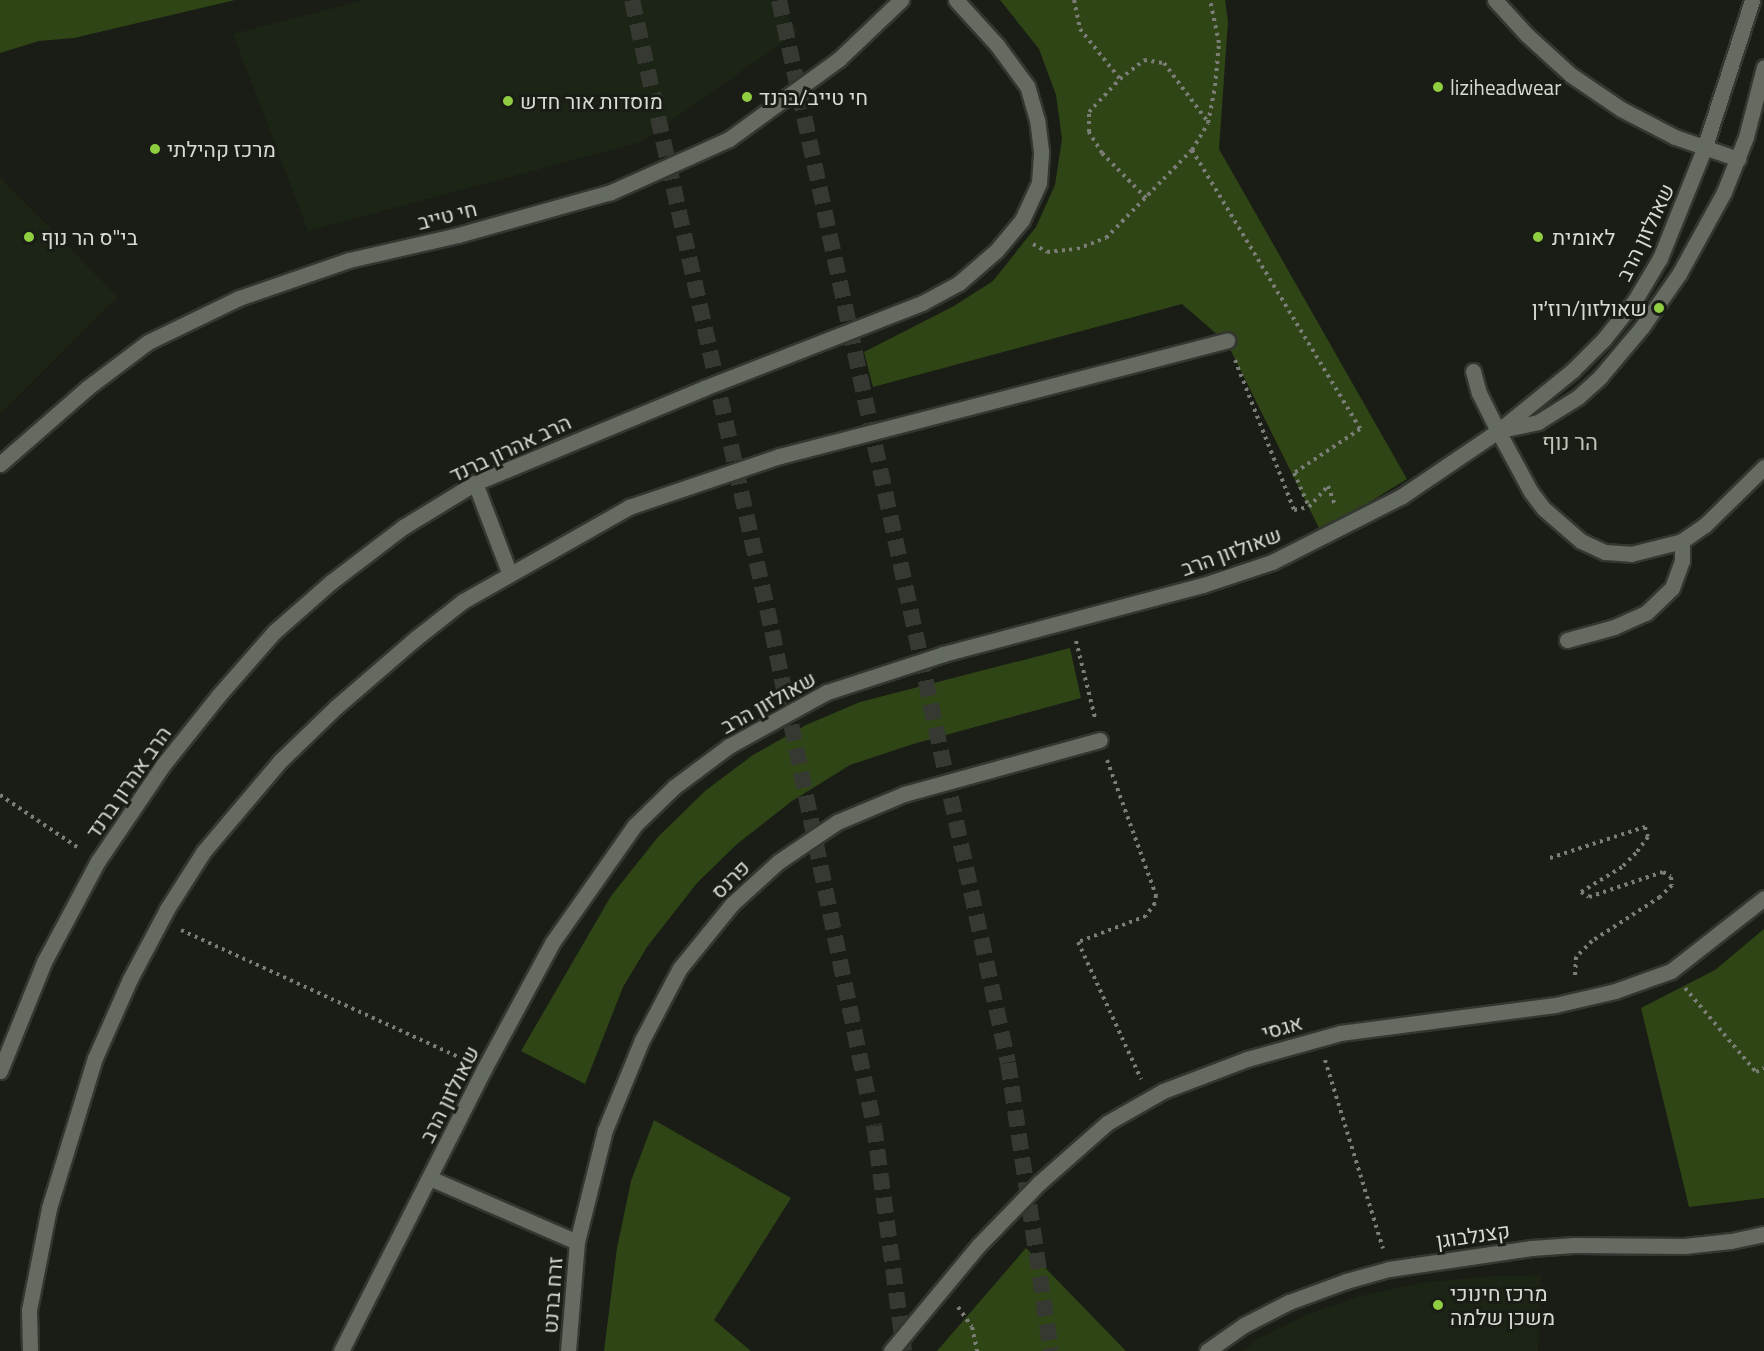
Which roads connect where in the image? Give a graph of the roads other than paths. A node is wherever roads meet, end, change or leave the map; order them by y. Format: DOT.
graph roads {
  1 [pos="901,0"];
  2 [pos="956,0"];
  3 [pos="1495,0"];
  4 [pos="1752,0"];
  5 [pos="1764,67"];
  6 [pos="1704,149"];
  7 [pos="1738,159"];
  8 [pos="1227,339"];
  9 [pos="1473,371"];
  10 [pos="1498,431"];
  11 [pos="0,464"];
  12 [pos="1764,467"];
  13 [pos="475,483"];
  14 [pos="1682,541"];
  15 [pos="509,573"];
  16 [pos="1568,640"];
  17 [pos="1100,740"];
  18 [pos="1764,897"];
  19 [pos="0,1071"];
  20 [pos="430,1178"];
  21 [pos="1764,1234"];
  22 [pos="577,1242"];
  23 [pos="30,1351"];
  24 [pos="341,1351"];
  25 [pos="568,1351"];
  26 [pos="891,1351"];
  27 [pos="1207,1351"];
  1 -- 11 [label="street, חי טייב"];
  2 -- 13 [label="street, הרב אהרון ברנד"];
  3 -- 6 [label="street"];
  4 -- 6 [label="street, שאולזון הרב"];
  5 -- 7 [label="street, שאולזון הרב"];
  6 -- 7 [label="street"];
  6 -- 10 [label="street, שאולזון הרב"];
  7 -- 10 [label="street, שאולזון הרב"];
  8 -- 15 [label="street"];
  9 -- 10 [label="street"];
  10 -- 14 [label="street"];
  10 -- 20 [label="street, שאולזון הרב"];
  12 -- 14 [label="street"];
  13 -- 15 [label="street"];
  13 -- 19 [label="street, הרב אהרון ברנד"];
  14 -- 16 [label="street"];
  15 -- 23 [label="street"];
  17 -- 22 [label="street, פרנס"];
  18 -- 26 [label="street, אגסי"];
  20 -- 22 [label="street"];
  20 -- 24 [label="street, שאולזון הרב"];
  21 -- 27 [label="street, קצנלבוגן"];
  22 -- 25 [label="street, זרח ברנט"];
}
